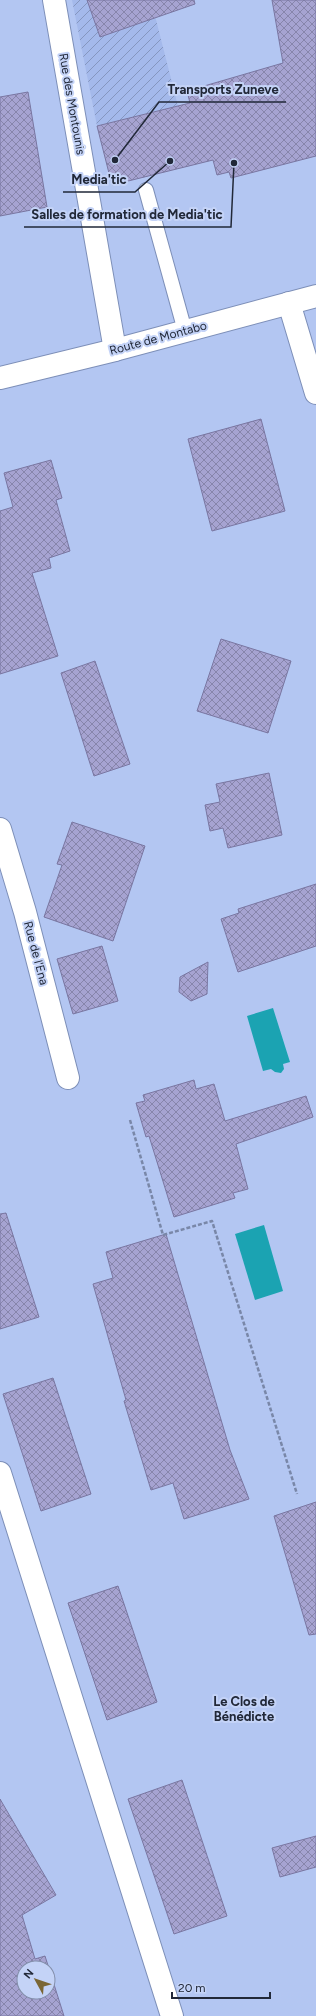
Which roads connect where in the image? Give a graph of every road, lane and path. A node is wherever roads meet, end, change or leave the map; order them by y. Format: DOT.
graph roads {
  1 [pos="54,0"];
  2 [pos="146,190"];
  3 [pos="316,296"];
  4 [pos="289,303"];
  5 [pos="185,332"];
  6 [pos="115,350"];
  7 [pos="0,378"];
  8 [pos="316,393"];
  9 [pos="0,829"];
  10 [pos="68,1078"];
  11 [pos="130,1120"];
  12 [pos="0,1473"];
  13 [pos="297,1494"];
  14 [pos="172,2016"];
  1 -- 6 [label="street, Rue des Montounis"];
  2 -- 5 [label="lane"];
  3 -- 4 [label="street, Route de Montabo"];
  4 -- 5 [label="street, Route de Montabo"];
  4 -- 8 [label="street"];
  5 -- 6 [label="street, Route de Montabo"];
  6 -- 7 [label="street, Route de Montabo"];
  9 -- 10 [label="street, Rue de l'Ena"];
  11 -- 13 [label="path"];
  12 -- 14 [label="street"];
}
